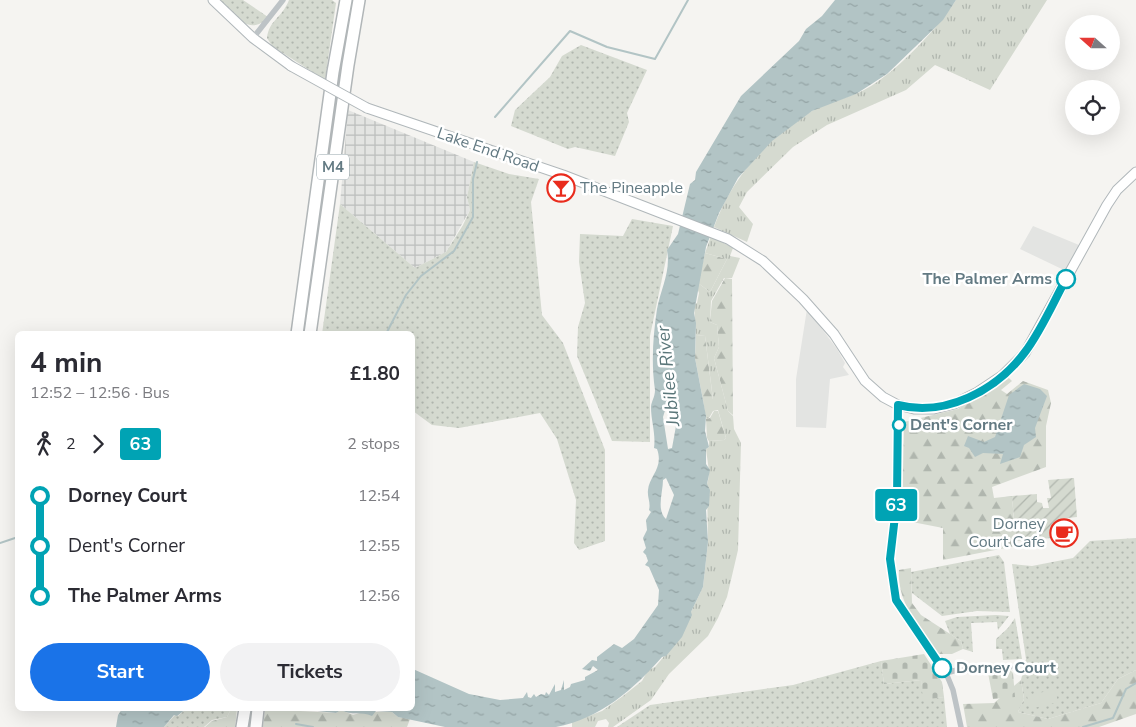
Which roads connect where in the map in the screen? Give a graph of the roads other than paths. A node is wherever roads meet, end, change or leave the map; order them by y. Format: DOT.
graph roads {
  1 [pos="213,0"];
  2 [pos="283,0"];
  3 [pos="346,0"];
  4 [pos="359,0"];
  5 [pos="253,38"];
  6 [pos="1136,172"];
  7 [pos="297,331"];
  8 [pos="310,331"];
  9 [pos="898,405"];
  10 [pos="1010,667"];
  11 [pos="946,673"];
  12 [pos="245,711"];
  13 [pos="258,711"];
  14 [pos="242,727"];
  15 [pos="256,727"];
  16 [pos="961,727"];
  1 -- 5 [label="main road, Lake End Road"];
  2 -- 5 [label="street"];
  3 -- 7 [label="highway, M4"];
  4 -- 8 [label="highway, M4"];
  5 -- 9 [label="main road, Lake End Road, bridge"];
  6 -- 9 [label="main road"];
  9 -- 11 [label="street"];
  10 -- 11 [label="street"];
  11 -- 16 [label="street"];
  12 -- 14 [label="highway"];
  13 -- 15 [label="highway"];
}
